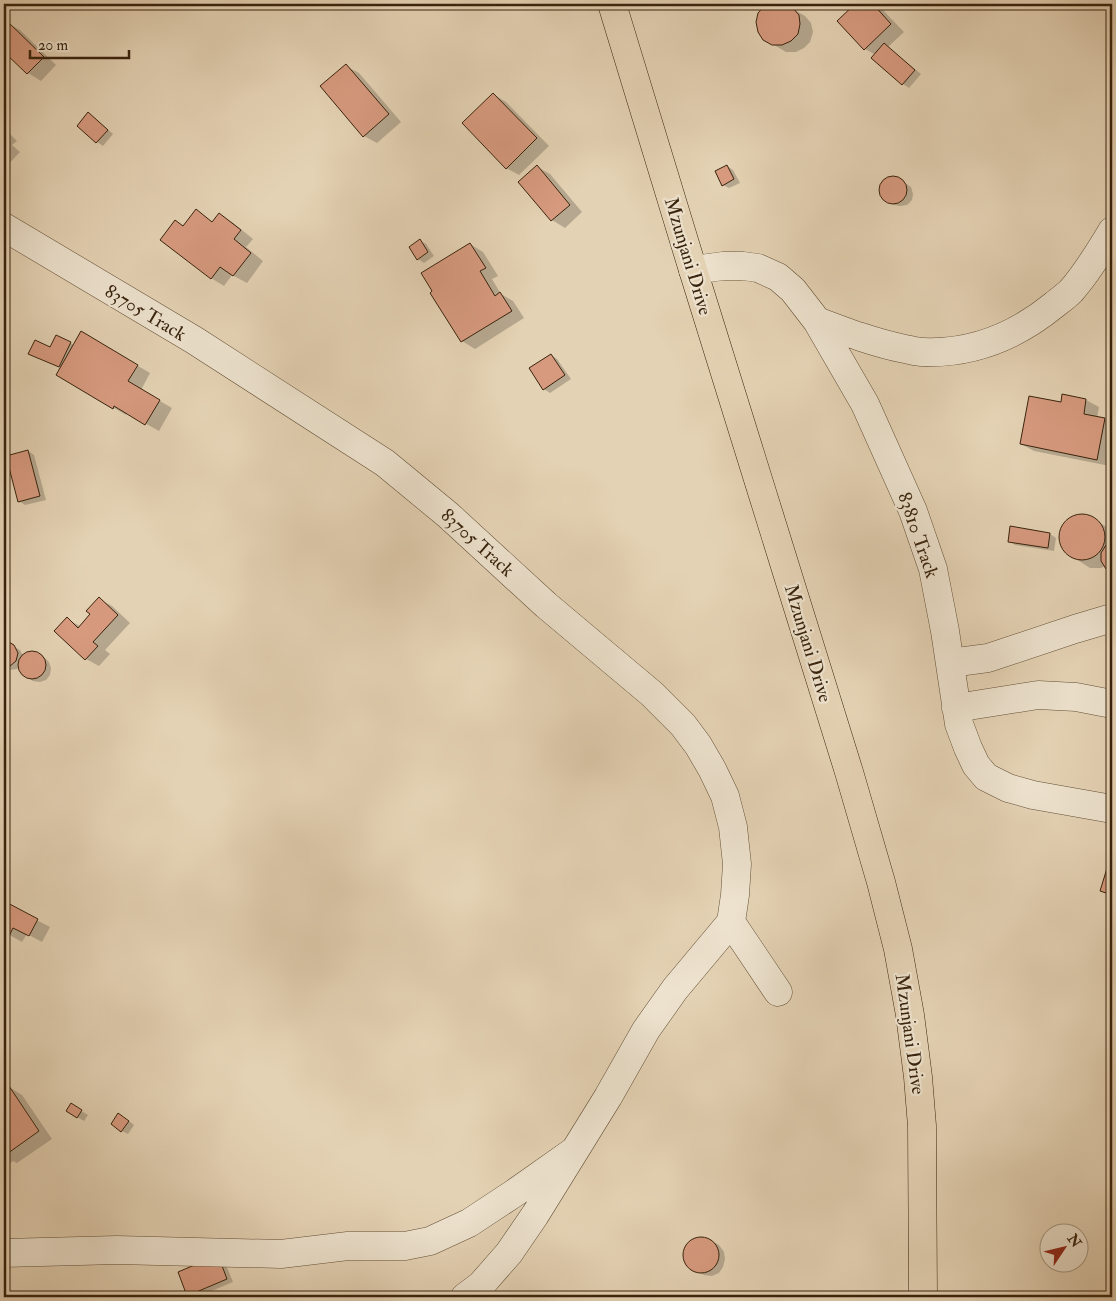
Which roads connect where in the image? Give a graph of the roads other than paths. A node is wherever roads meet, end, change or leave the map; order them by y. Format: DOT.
graph roads {
  1 [pos="612,4"];
  2 [pos="4,228"];
  3 [pos="1112,231"];
  4 [pos="693,270"];
  5 [pos="817,321"];
  6 [pos="1112,618"];
  7 [pos="950,663"];
  8 [pos="1112,704"];
  9 [pos="956,708"];
  10 [pos="1112,809"];
  11 [pos="731,922"];
  12 [pos="778,992"];
  13 [pos="574,1151"];
  14 [pos="4,1253"];
  15 [pos="465,1297"];
  16 [pos="923,1297"];
  1 -- 4 [label="main road, Mzunjani Drive"];
  2 -- 11 [label="street, 83705 Track"];
  3 -- 5 [label="street"];
  4 -- 5 [label="street, 83810 Track"];
  4 -- 16 [label="main road, Mzunjani Drive"];
  5 -- 7 [label="street, 83810 Track"];
  6 -- 7 [label="street"];
  7 -- 9 [label="street, 83810 Track"];
  8 -- 9 [label="street"];
  9 -- 10 [label="street, 83810 Track"];
  11 -- 12 [label="street"];
  11 -- 13 [label="street"];
  13 -- 14 [label="street"];
  13 -- 15 [label="street"];
}
